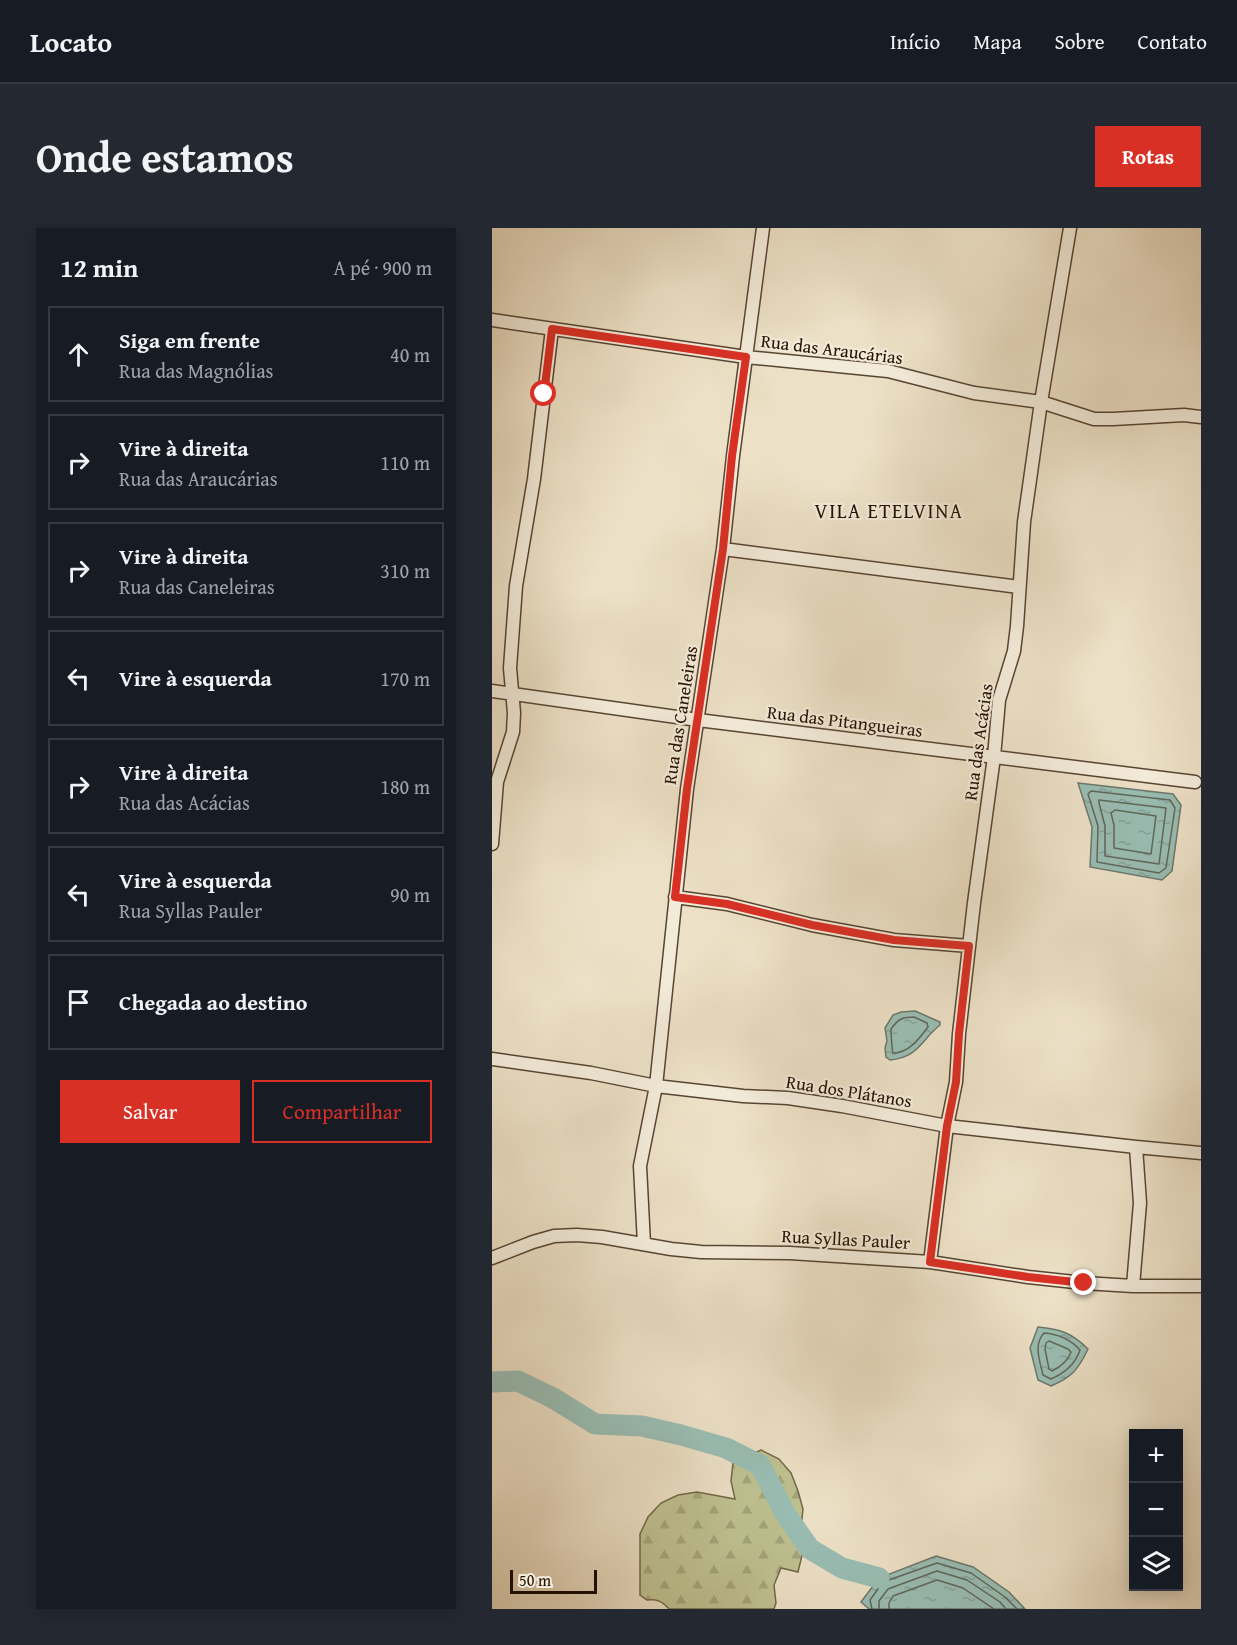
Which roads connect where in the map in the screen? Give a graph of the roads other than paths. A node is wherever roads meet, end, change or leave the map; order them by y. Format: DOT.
graph roads {
  1 [pos="763,228"];
  2 [pos="1070,228"];
  3 [pos="492,320"];
  4 [pos="552,329"];
  5 [pos="746,357"];
  6 [pos="1041,402"];
  7 [pos="1201,417"];
  8 [pos="723,549"];
  9 [pos="1020,587"];
  10 [pos="492,690"];
  11 [pos="512,693"];
  12 [pos="698,720"];
  13 [pos="994,757"];
  14 [pos="1195,782"];
  15 [pos="492,844"];
  16 [pos="675,897"];
  17 [pos="969,946"];
  18 [pos="492,1059"];
  19 [pos="656,1086"];
  20 [pos="947,1126"];
  21 [pos="1136,1148"];
  22 [pos="1201,1153"];
  23 [pos="644,1244"];
  24 [pos="492,1258"];
  25 [pos="930,1262"];
  26 [pos="1133,1286"];
  27 [pos="1201,1286"];
  1 -- 5 [label="street, Rua das Caneleiras"];
  2 -- 6 [label="street, Rua das Acácias"];
  3 -- 4 [label="street, Rua das Araucárias"];
  4 -- 5 [label="street, Rua das Araucárias"];
  4 -- 11 [label="street"];
  5 -- 6 [label="street, Rua das Araucárias"];
  5 -- 8 [label="street, Rua das Caneleiras"];
  6 -- 7 [label="street, Rua das Araucárias"];
  6 -- 9 [label="street, Rua das Acácias"];
  8 -- 9 [label="street"];
  8 -- 12 [label="street, Rua das Caneleiras"];
  9 -- 13 [label="street, Rua das Acácias"];
  10 -- 11 [label="street, Rua das Pitangueiras"];
  11 -- 12 [label="street, Rua das Pitangueiras"];
  11 -- 15 [label="street"];
  12 -- 13 [label="street, Rua das Pitangueiras"];
  12 -- 16 [label="street, Rua das Caneleiras"];
  13 -- 14 [label="street, Rua das Pitangueiras"];
  13 -- 17 [label="street, Rua das Acácias"];
  16 -- 17 [label="street"];
  16 -- 19 [label="street, Rua das Caneleiras"];
  17 -- 20 [label="street, Rua das Acácias"];
  18 -- 19 [label="street, Rua dos Plátanos"];
  19 -- 20 [label="street, Rua dos Plátanos"];
  19 -- 23 [label="street, Rua das Caneleiras"];
  20 -- 21 [label="street, Rua dos Plátanos"];
  20 -- 25 [label="street, Rua das Acácias"];
  21 -- 22 [label="street, Rua dos Plátanos"];
  21 -- 26 [label="street"];
  23 -- 24 [label="street, Rua Syllas Pauler"];
  23 -- 25 [label="street, Rua Syllas Pauler"];
  25 -- 26 [label="street, Rua Syllas Pauler"];
  26 -- 27 [label="street, Rua Syllas Pauler"];
}
